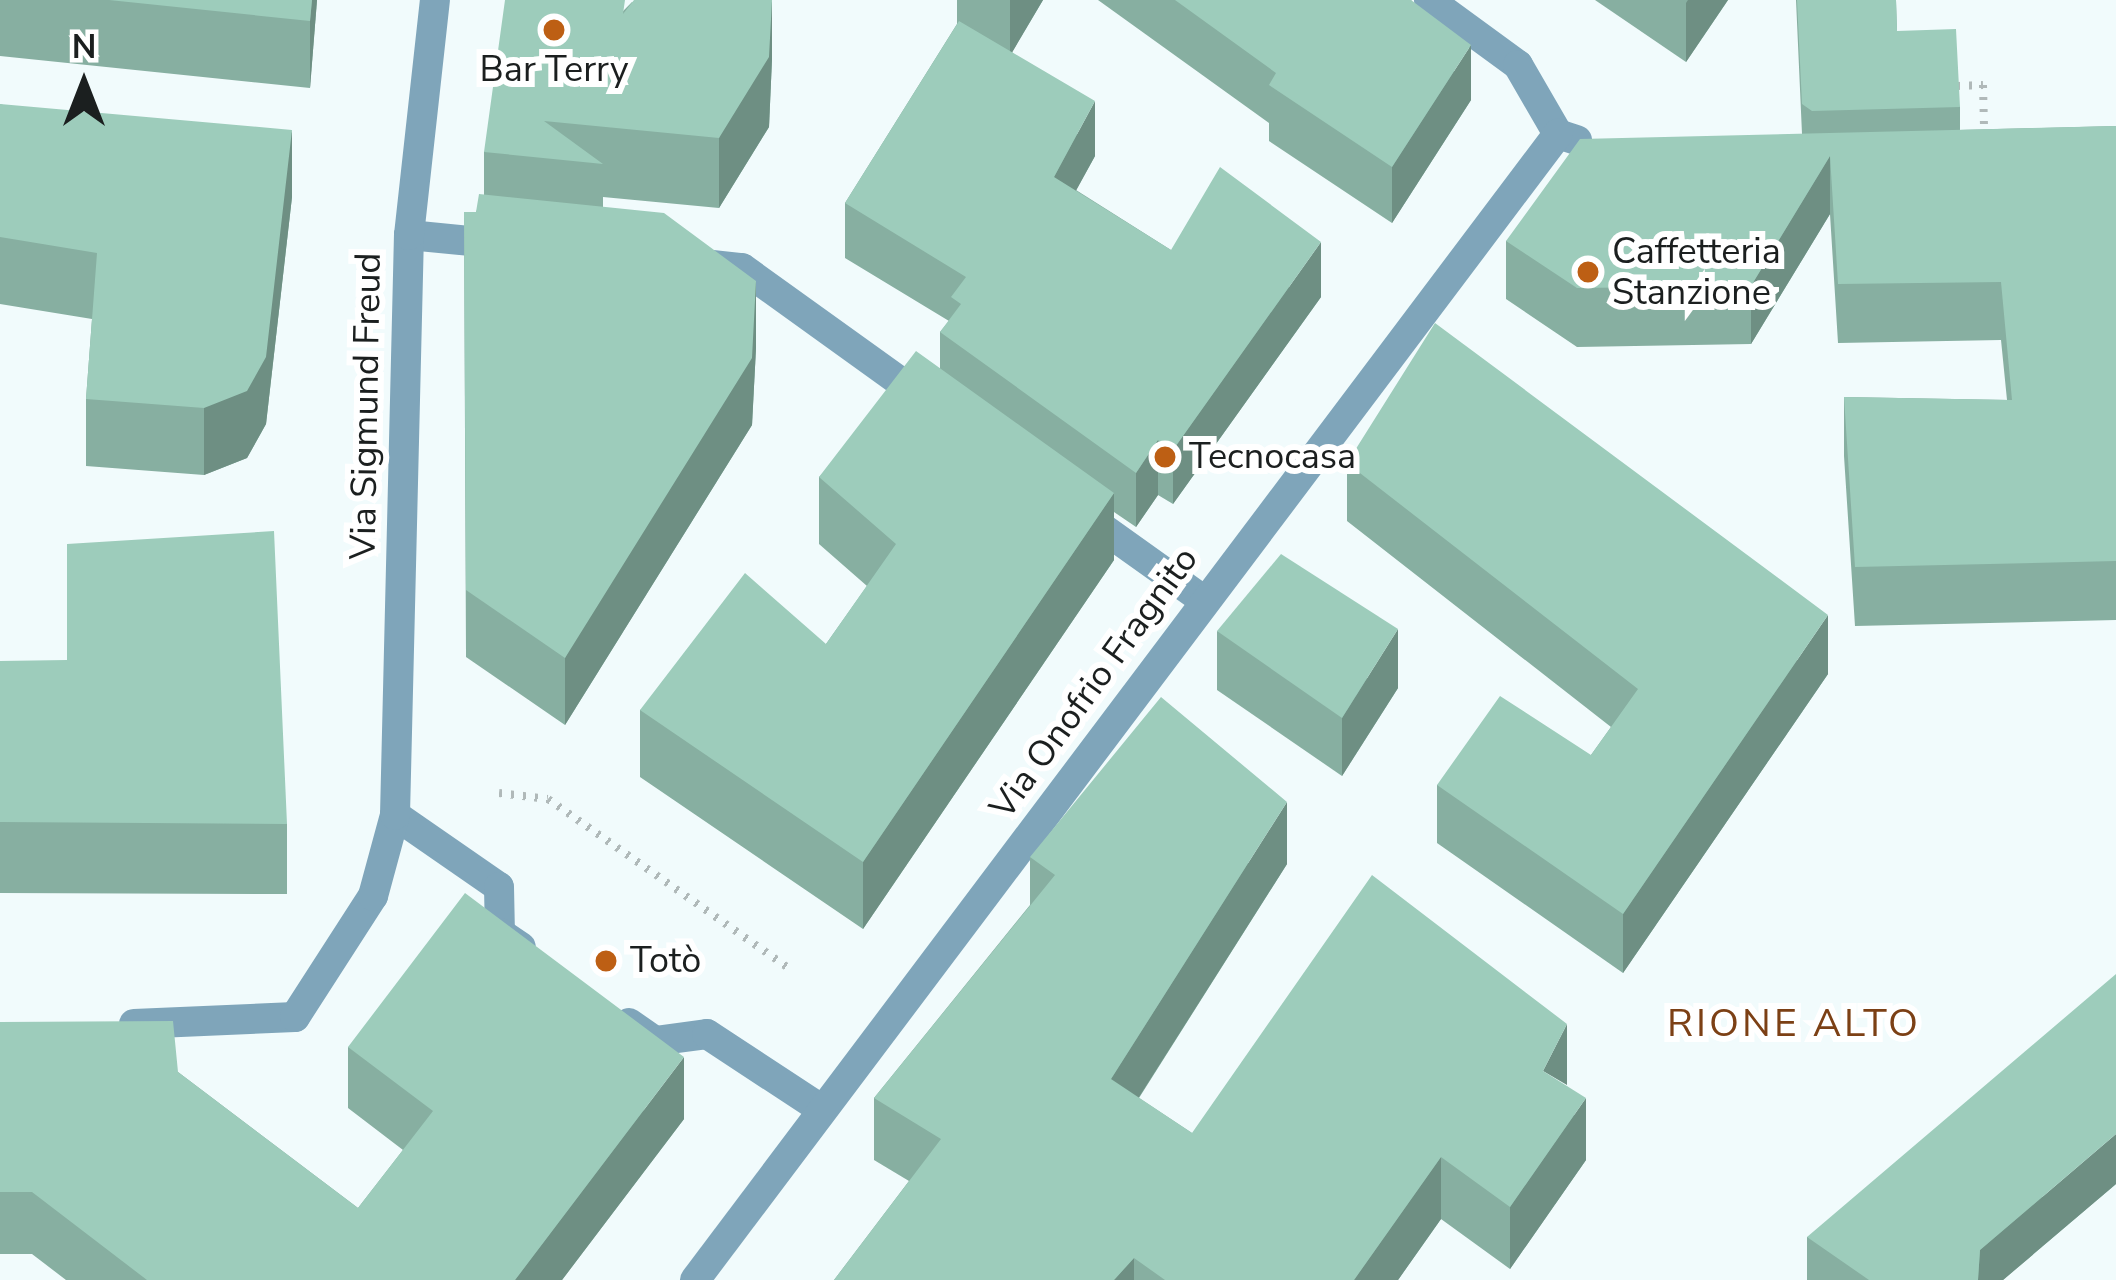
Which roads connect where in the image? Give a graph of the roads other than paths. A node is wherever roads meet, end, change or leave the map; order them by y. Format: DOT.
graph roads {
  1 [pos="435,0"];
  2 [pos="1429,0"];
  3 [pos="1558,134"];
  4 [pos="1600,148"];
  5 [pos="409,235"];
  6 [pos="522,246"];
  7 [pos="676,262"];
  8 [pos="953,420"];
  9 [pos="1048,489"];
  10 [pos="1202,599"];
  11 [pos="394,815"];
  12 [pos="538,960"];
  13 [pos="596,1000"];
  14 [pos="90,1024"];
  15 [pos="818,1107"];
  16 [pos="695,1280"];
  1 -- 5 [label="street, Via Sigmund Freud"];
  2 -- 3 [label="street"];
  3 -- 4 [label="street"];
  3 -- 10 [label="street, Via Onofrio Fragnito"];
  5 -- 6 [label="street"];
  5 -- 11 [label="street, Via Sigmund Freud"];
  7 -- 8 [label="street"];
  9 -- 10 [label="street"];
  10 -- 15 [label="street, Via Onofrio Fragnito"];
  11 -- 12 [label="street"];
  11 -- 14 [label="street, Via Sigmund Freud"];
  13 -- 15 [label="street"];
  15 -- 16 [label="street, Via Onofrio Fragnito"];
}
